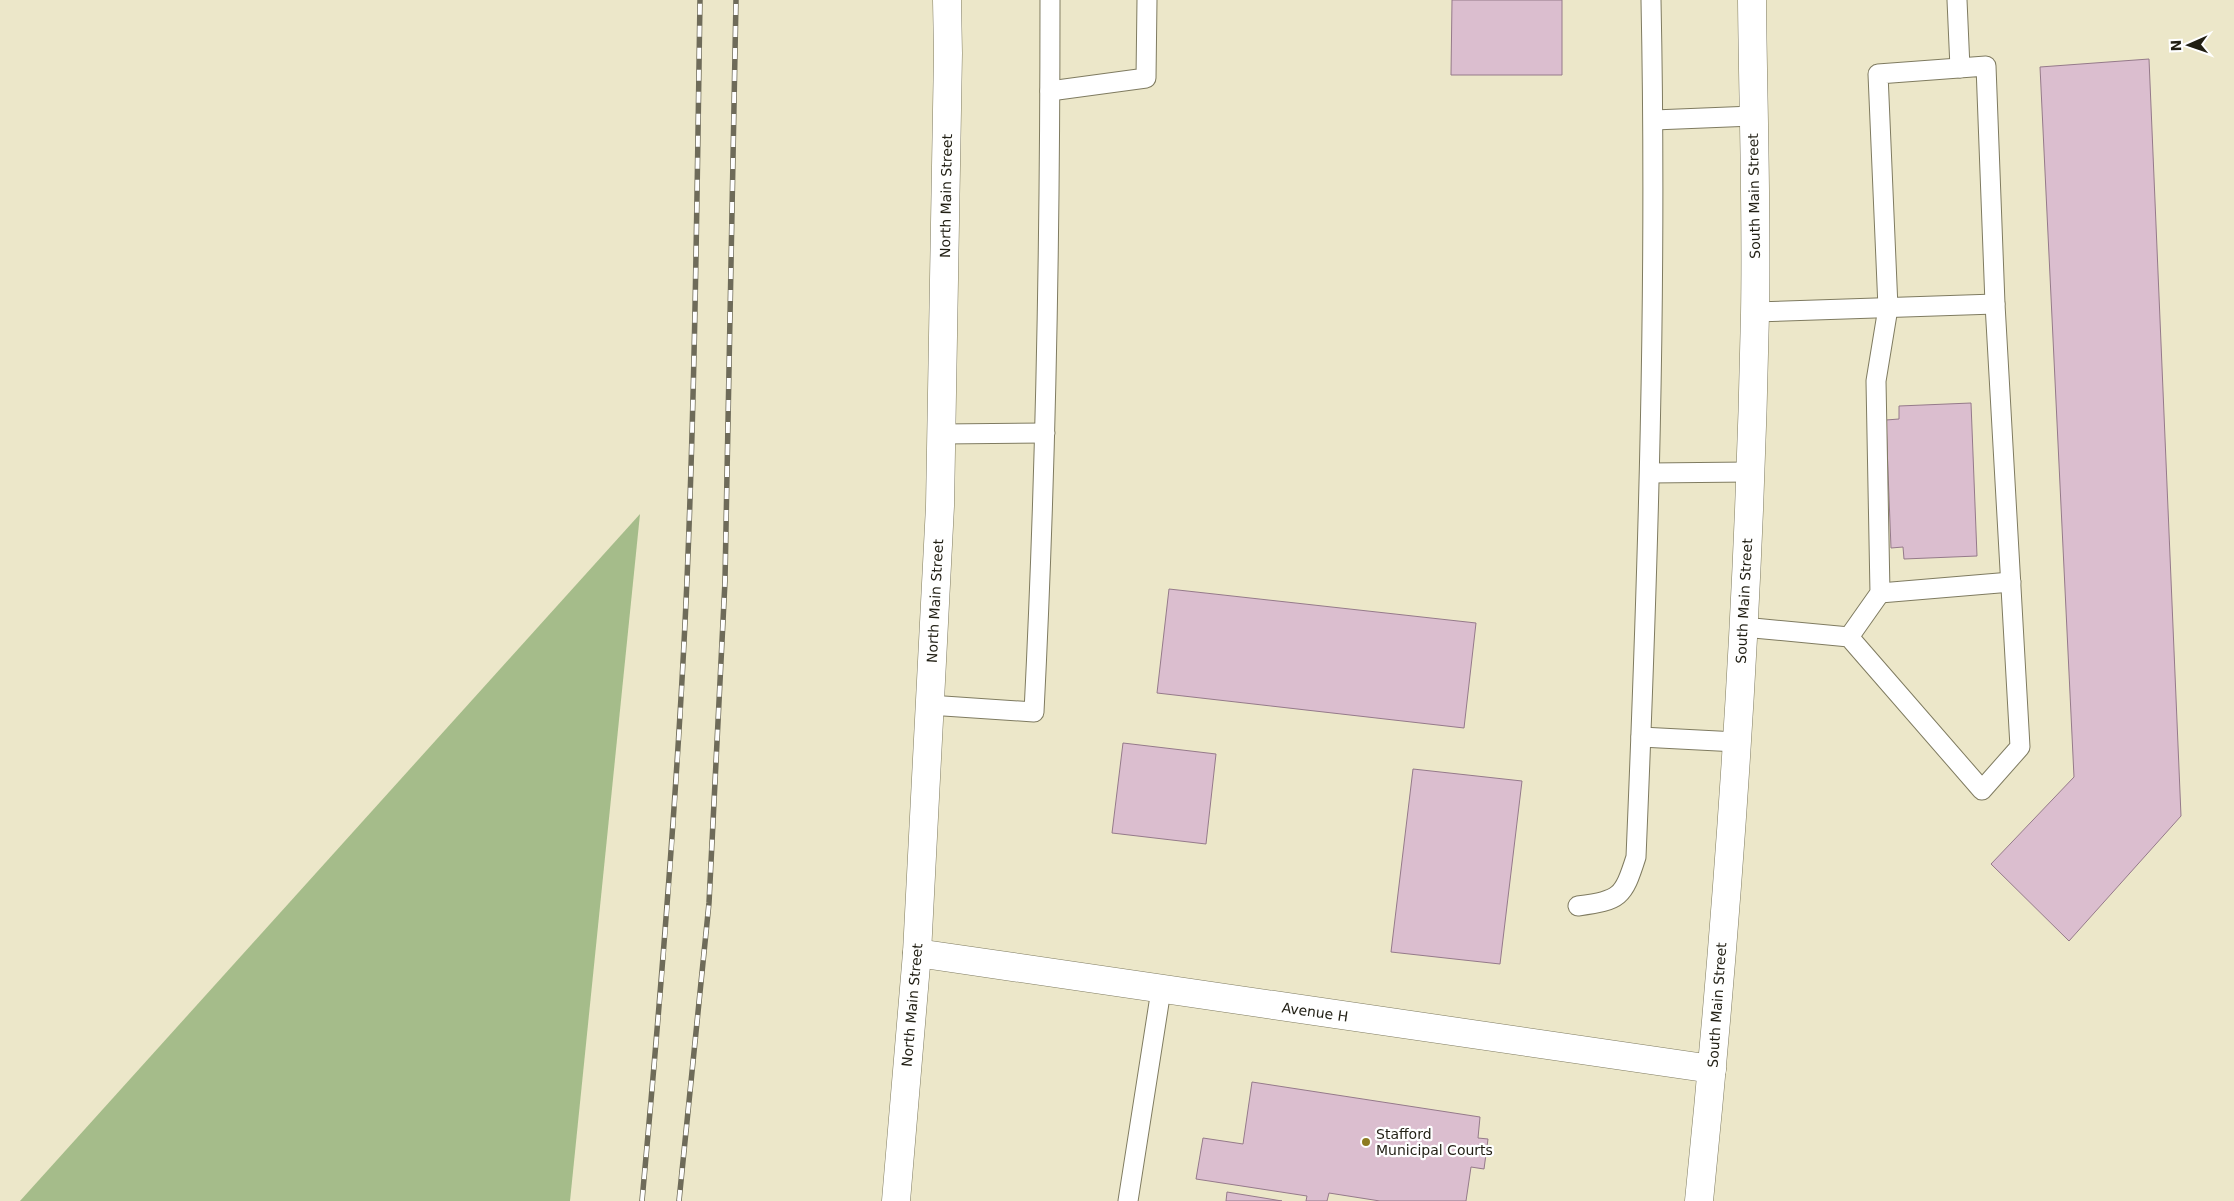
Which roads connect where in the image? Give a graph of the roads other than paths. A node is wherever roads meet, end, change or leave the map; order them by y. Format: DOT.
graph roads {
  1 [pos="947,0"];
  2 [pos="1050,0"];
  3 [pos="1147,0"];
  4 [pos="1651,0"];
  5 [pos="1752,0"];
  6 [pos="1957,0"];
  7 [pos="1960,68"];
  8 [pos="1050,91"];
  9 [pos="1753,116"];
  10 [pos="1654,120"];
  11 [pos="1995,304"];
  12 [pos="1888,308"];
  13 [pos="1755,312"];
  14 [pos="1045,433"];
  15 [pos="942,434"];
  16 [pos="1749,472"];
  17 [pos="1650,473"];
  18 [pos="2011,582"];
  19 [pos="1880,593"];
  20 [pos="1743,627"];
  21 [pos="1849,637"];
  22 [pos="929,705"];
  23 [pos="1641,736"];
  24 [pos="1737,742"];
  25 [pos="1578,906"];
  26 [pos="917,953"];
  27 [pos="1161,990"];
  28 [pos="1712,1069"];
  29 [pos="896,1201"];
  30 [pos="1128,1201"];
  31 [pos="1699,1201"];
  1 -- 15 [label="main road, North Main Street"];
  2 -- 8 [label="lane"];
  3 -- 8 [label="lane"];
  4 -- 10 [label="lane"];
  5 -- 9 [label="main road, South Main Street"];
  6 -- 7 [label="lane"];
  7 -- 11 [label="lane"];
  7 -- 12 [label="lane"];
  8 -- 14 [label="lane"];
  9 -- 10 [label="lane"];
  9 -- 13 [label="main road, South Main Street"];
  10 -- 17 [label="lane"];
  11 -- 12 [label="lane"];
  11 -- 18 [label="lane"];
  12 -- 13 [label="lane"];
  12 -- 19 [label="lane"];
  13 -- 16 [label="main road, South Main Street"];
  14 -- 15 [label="lane"];
  14 -- 22 [label="lane"];
  15 -- 22 [label="main road, North Main Street"];
  16 -- 17 [label="lane"];
  16 -- 20 [label="main road, South Main Street"];
  17 -- 23 [label="lane"];
  18 -- 19 [label="lane"];
  18 -- 21 [label="lane"];
  19 -- 21 [label="lane"];
  20 -- 21 [label="lane"];
  20 -- 24 [label="main road, South Main Street"];
  22 -- 26 [label="main road, North Main Street"];
  23 -- 24 [label="lane"];
  23 -- 25 [label="lane"];
  24 -- 28 [label="main road, South Main Street"];
  26 -- 27 [label="main road, Avenue H"];
  26 -- 29 [label="main road, North Main Street"];
  27 -- 28 [label="main road, Avenue H"];
  27 -- 30 [label="lane"];
  28 -- 31 [label="main road, South Main Street"];
}
